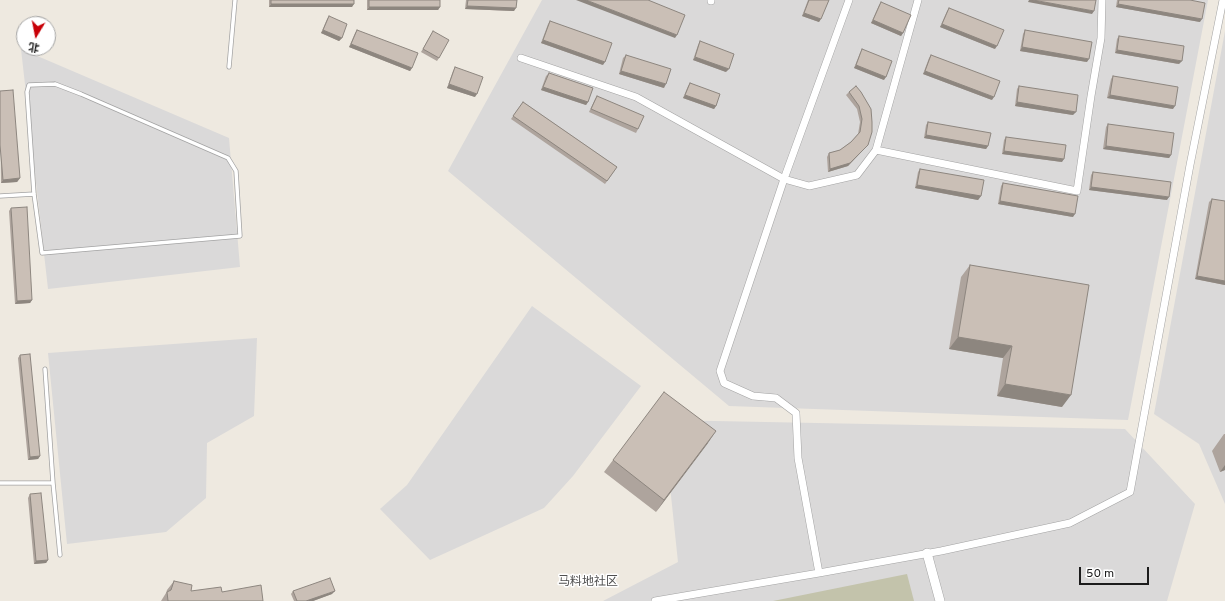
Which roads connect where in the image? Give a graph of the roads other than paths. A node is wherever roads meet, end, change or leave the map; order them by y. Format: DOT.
graph roads {
  1 [pos="235,0"];
  2 [pos="849,0"];
  3 [pos="918,0"];
  4 [pos="1102,0"];
  5 [pos="1223,0"];
  6 [pos="521,58"];
  7 [pos="229,67"];
  8 [pos="876,150"];
  9 [pos="784,178"];
  10 [pos="34,194"];
  11 [pos="0,196"];
  12 [pos="45,369"];
  13 [pos="0,483"];
  14 [pos="53,483"];
  15 [pos="927,553"];
  16 [pos="60,554"];
  17 [pos="819,573"];
  18 [pos="655,601"];
  19 [pos="940,601"];
  1 -- 7 [label="lane"];
  2 -- 9 [label="street"];
  3 -- 8 [label="street"];
  4 -- 8 [label="street"];
  5 -- 15 [label="street"];
  6 -- 9 [label="street"];
  8 -- 9 [label="street"];
  9 -- 17 [label="street"];
  10 -- 10 [label="lane"];
  10 -- 11 [label="lane"];
  12 -- 14 [label="lane"];
  13 -- 14 [label="lane"];
  14 -- 16 [label="lane"];
  15 -- 17 [label="street"];
  15 -- 19 [label="street"];
  17 -- 18 [label="street"];
}
